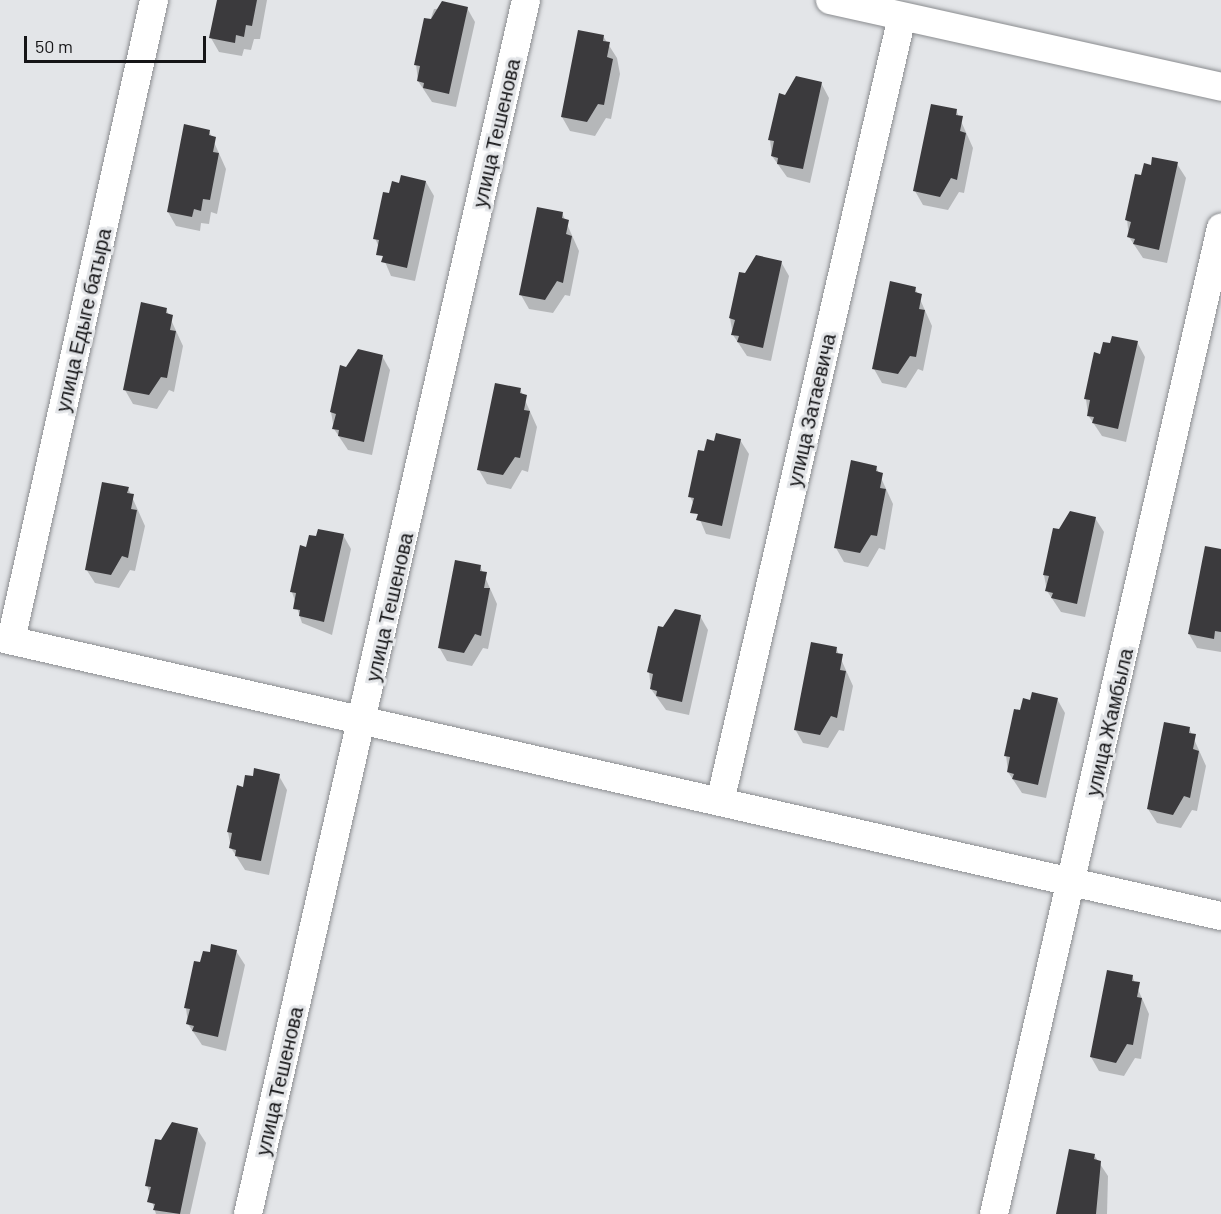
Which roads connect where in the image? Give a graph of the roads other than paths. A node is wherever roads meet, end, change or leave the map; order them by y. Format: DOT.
graph roads {
  1 [pos="154,0"];
  2 [pos="526,0"];
  3 [pos="830,0"];
  4 [pos="902,17"];
  5 [pos="1221,87"];
  6 [pos="1221,228"];
  7 [pos="6,639"];
  8 [pos="363,725"];
  9 [pos="720,802"];
  10 [pos="1073,881"];
  11 [pos="1221,916"];
  12 [pos="248,1214"];
  13 [pos="994,1214"];
  1 -- 7 [label="street, улица Едыге батыра"];
  2 -- 8 [label="street, улица Тешенова"];
  3 -- 4 [label="street"];
  4 -- 5 [label="street"];
  4 -- 9 [label="street, улица Затаевича"];
  6 -- 10 [label="street, улица Жамбыла"];
  7 -- 8 [label="street"];
  8 -- 9 [label="street"];
  8 -- 12 [label="street, улица Тешенова"];
  9 -- 10 [label="street"];
  10 -- 11 [label="street"];
  10 -- 13 [label="street, улица Жамбыла"];
}
